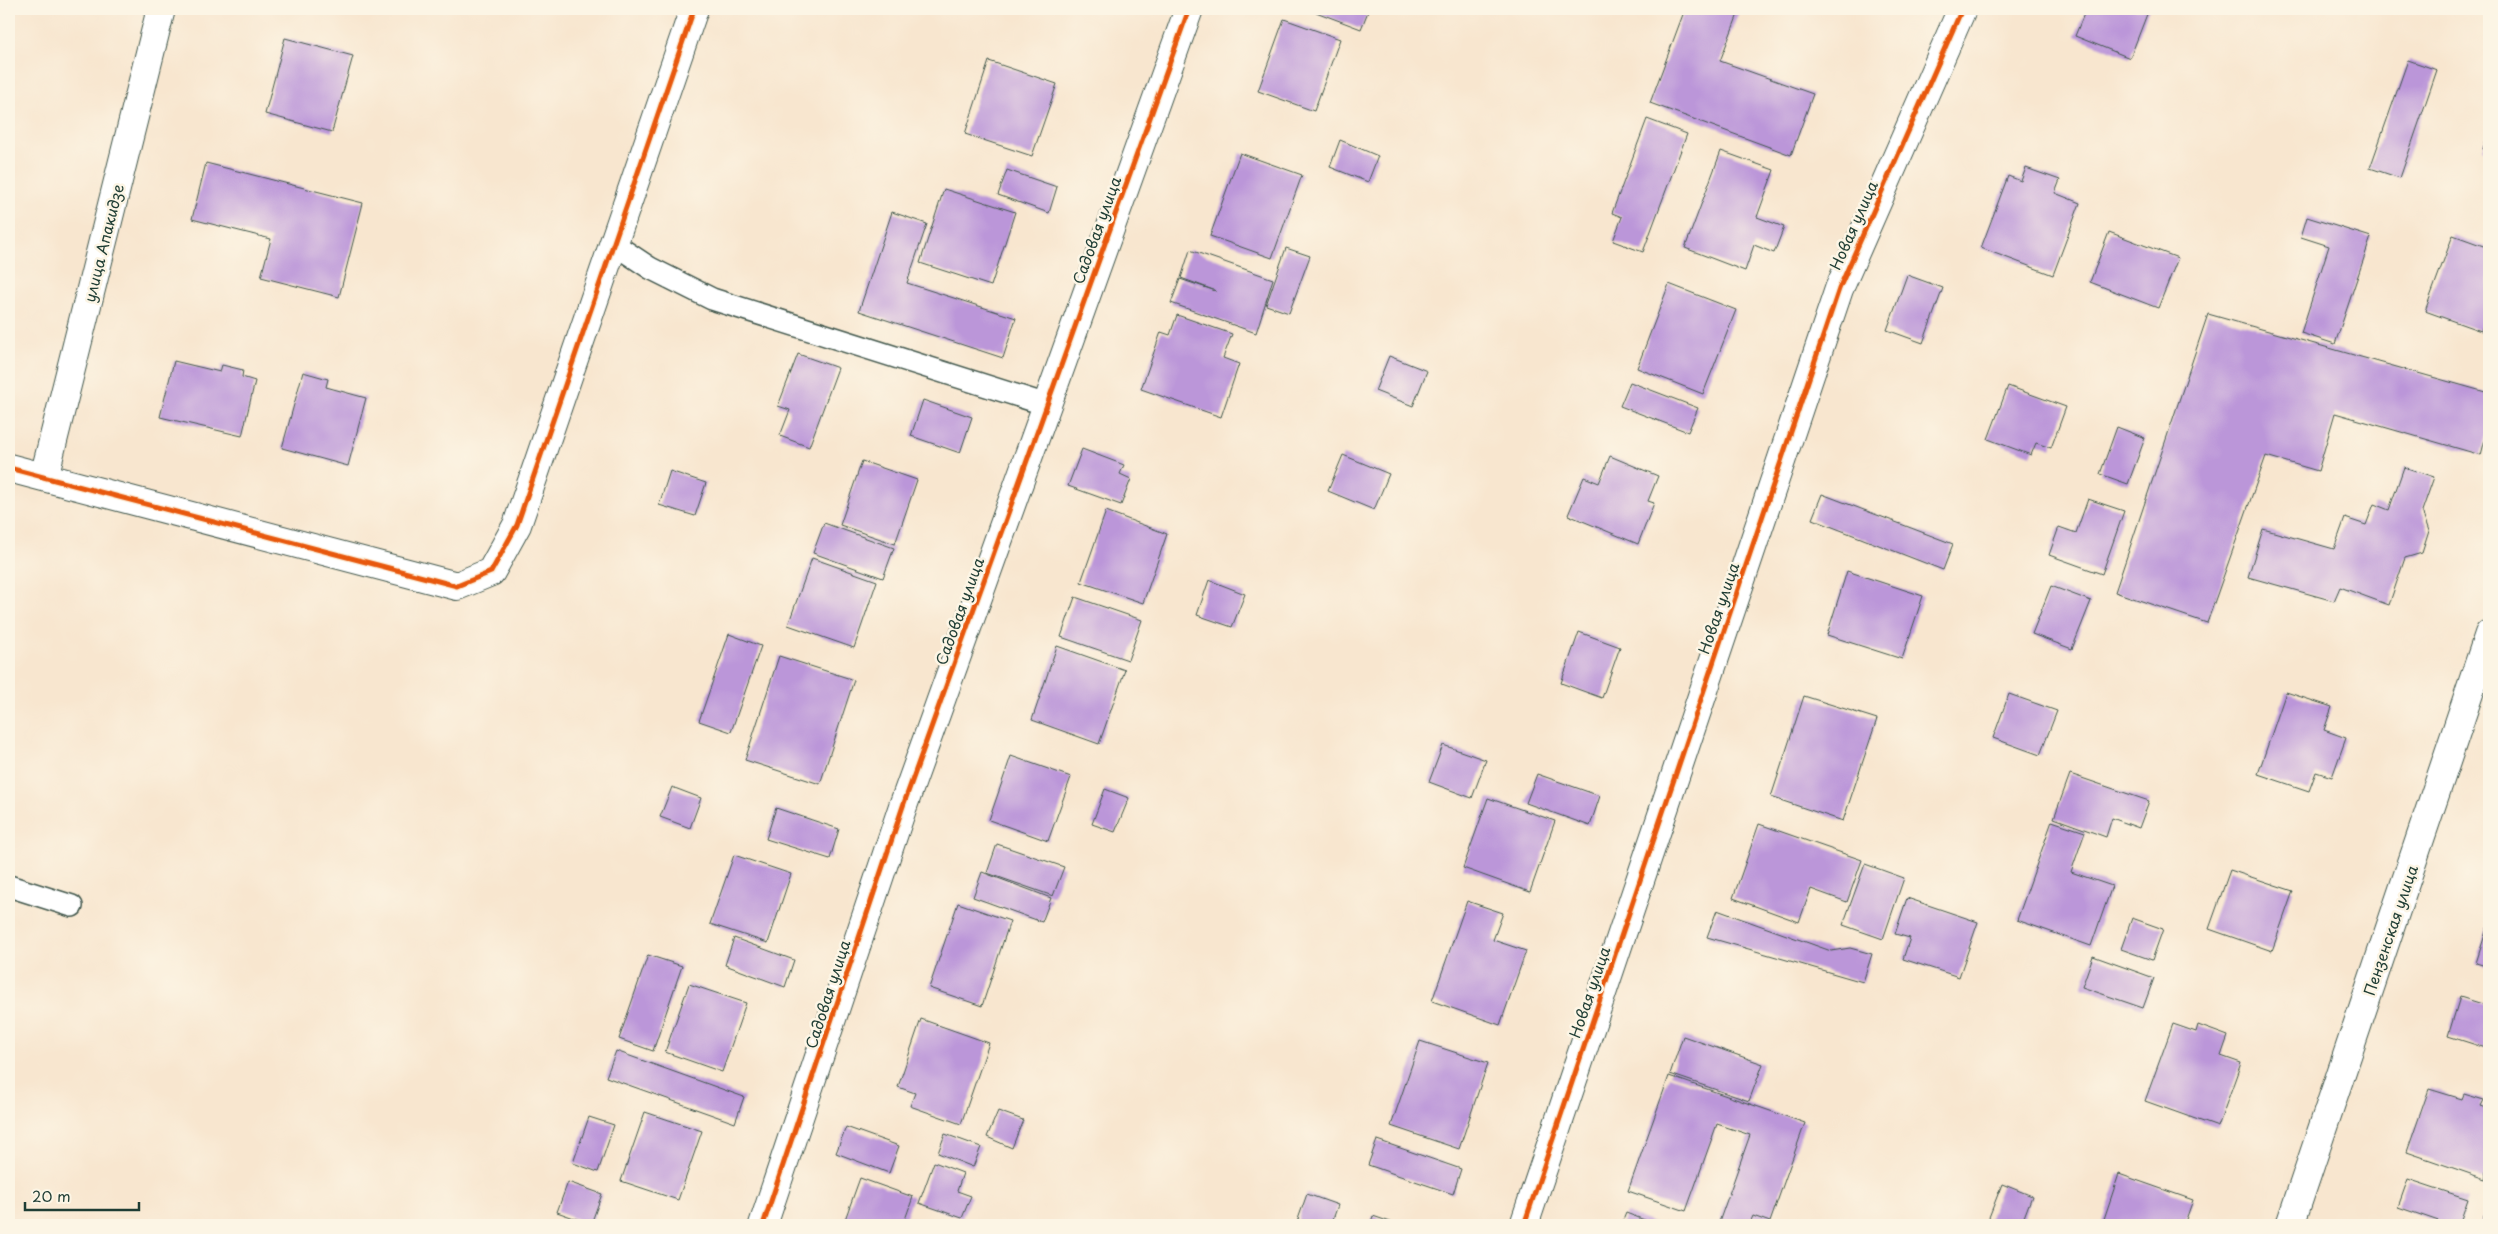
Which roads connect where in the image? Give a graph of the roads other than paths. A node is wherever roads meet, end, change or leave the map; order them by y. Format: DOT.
graph roads {
  1 [pos="162,9"];
  2 [pos="694,9"];
  3 [pos="1188,9"];
  4 [pos="1962,9"];
  5 [pos="614,244"];
  6 [pos="1047,404"];
  7 [pos="9,468"];
  8 [pos="44,477"];
  9 [pos="2489,634"];
  10 [pos="9,886"];
  11 [pos="72,906"];
  12 [pos="763,1225"];
  13 [pos="1524,1225"];
  14 [pos="2290,1225"];
  1 -- 8 [label="street, улица Апакидзе"];
  2 -- 5 [label="street"];
  3 -- 6 [label="street, Садовая улица"];
  4 -- 13 [label="street, Новая улица"];
  5 -- 6 [label="lane"];
  5 -- 8 [label="street"];
  6 -- 12 [label="street, Садовая улица"];
  7 -- 8 [label="street"];
  9 -- 14 [label="street, Пензенская улица"];
  10 -- 11 [label="lane"];
}
